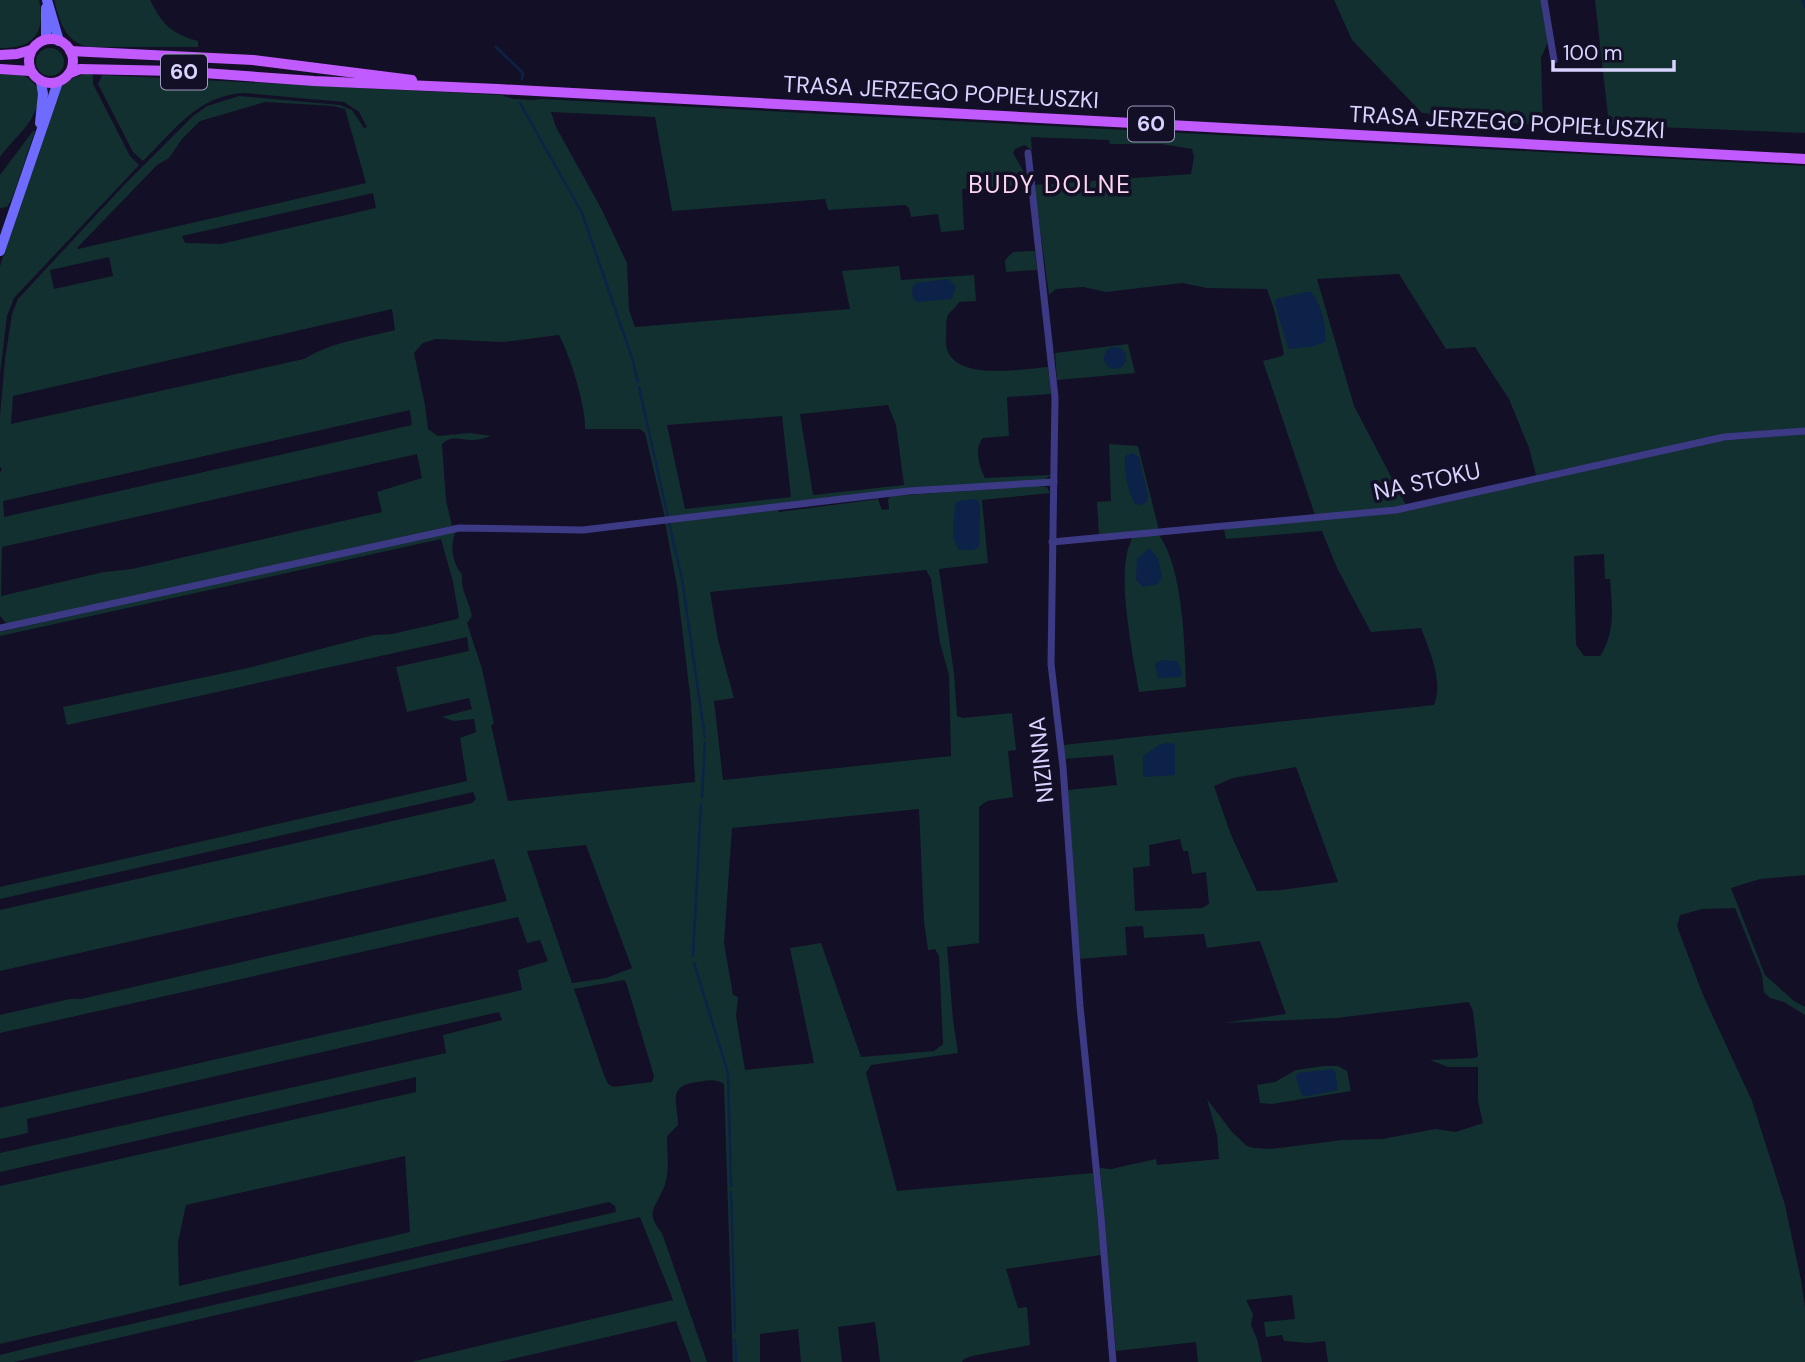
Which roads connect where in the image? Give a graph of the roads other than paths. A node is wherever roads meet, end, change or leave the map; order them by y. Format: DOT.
graph roads {
  1 [pos="46,0"];
  2 [pos="1544,0"];
  3 [pos="46,39"];
  4 [pos="60,40"];
  5 [pos="31,50"];
  6 [pos="70,51"];
  7 [pos="0,55"];
  8 [pos="1554,60"];
  9 [pos="0,69"];
  10 [pos="30,71"];
  11 [pos="70,73"];
  12 [pos="41,82"];
  13 [pos="58,82"];
  14 [pos="453,86"];
  15 [pos="40,130"];
  16 [pos="1028,153"];
  17 [pos="1805,159"];
  18 [pos="0,251"];
  19 [pos="1805,431"];
  20 [pos="1054,482"];
  21 [pos="1052,542"];
  22 [pos="0,628"];
  23 [pos="1113,1362"];
  1 -- 3 [label="main road"];
  1 -- 4 [label="main road"];
  2 -- 8 [label="street"];
  3 -- 4 [label="main road"];
  3 -- 5 [label="main road"];
  4 -- 6 [label="main road"];
  5 -- 7 [label="main road"];
  5 -- 10 [label="main road"];
  6 -- 11 [label="main road"];
  6 -- 14 [label="main road, TRASA JERZEGO POPIEŁUSZKI / 60"];
  9 -- 10 [label="main road"];
  10 -- 12 [label="main road"];
  11 -- 13 [label="main road"];
  11 -- 14 [label="main road, TRASA JERZEGO POPIEŁUSZKI / 60"];
  12 -- 13 [label="main road"];
  12 -- 15 [label="main road"];
  13 -- 15 [label="main road"];
  14 -- 17 [label="main road, TRASA JERZEGO POPIEŁUSZKI / 60"];
  15 -- 18 [label="main road"];
  16 -- 20 [label="street, NIZINNA"];
  19 -- 21 [label="street, NA STOKU"];
  20 -- 21 [label="street, NIZINNA"];
  20 -- 22 [label="street"];
  21 -- 23 [label="street, NIZINNA"];
}
